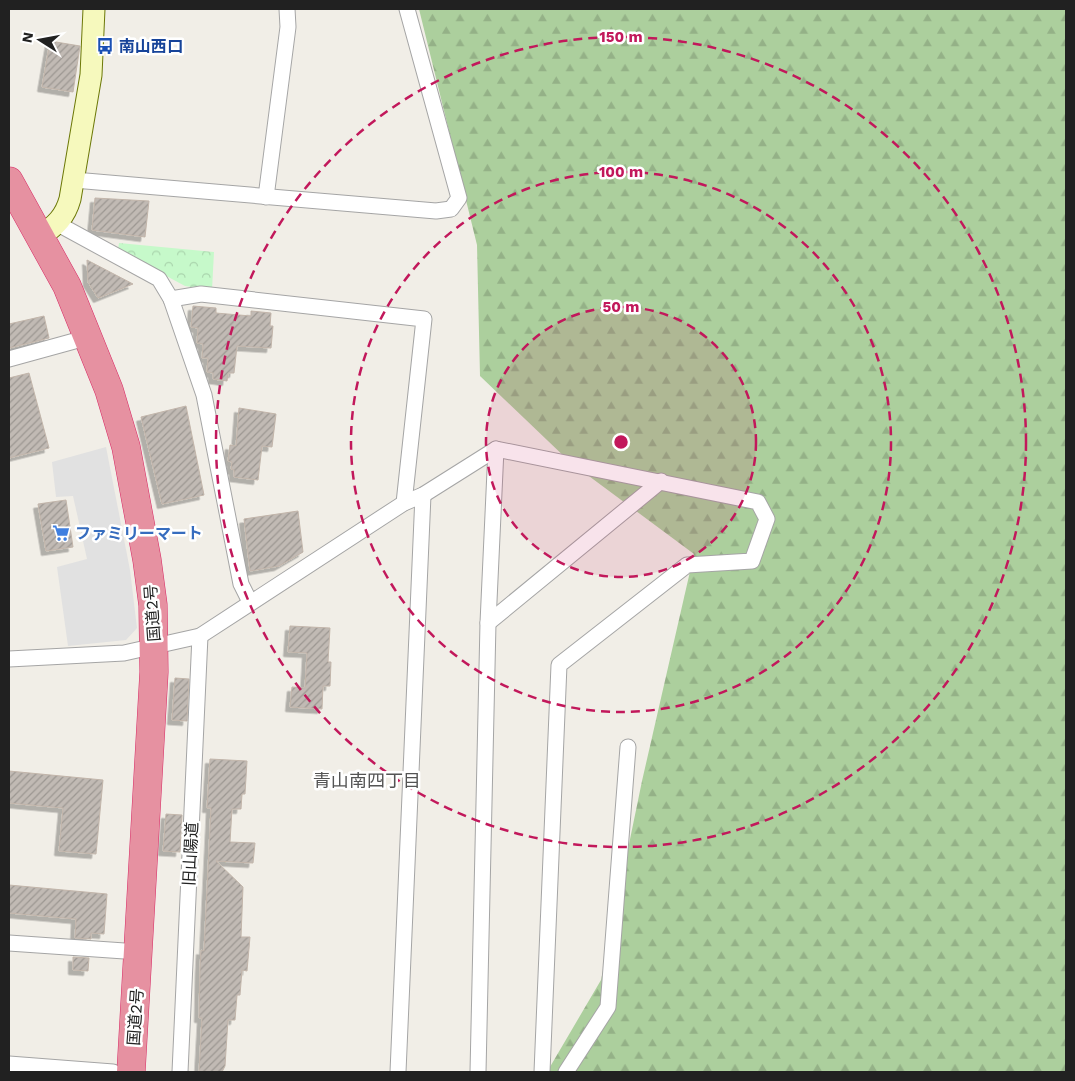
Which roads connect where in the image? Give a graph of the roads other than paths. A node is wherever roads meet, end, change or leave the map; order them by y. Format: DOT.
graph roads {
  1 [pos="94,9"];
  2 [pos="287,9"];
  3 [pos="408,9"];
  4 [pos="74,180"];
  5 [pos="9,181"];
  6 [pos="266,197"];
  7 [pos="49,230"];
  8 [pos="171,299"];
  9 [pos="89,337"];
  10 [pos="9,359"];
  11 [pos="496,448"];
  12 [pos="661,481"];
  13 [pos="423,495"];
  14 [pos="404,503"];
  15 [pos="250,602"];
  16 [pos="488,624"];
  17 [pos="200,636"];
  18 [pos="154,647"];
  19 [pos="9,659"];
  20 [pos="628,747"];
  21 [pos="9,943"];
  22 [pos="139,952"];
  23 [pos="9,1064"];
  24 [pos="113,1072"];
  25 [pos="131,1072"];
  26 [pos="180,1072"];
  27 [pos="398,1072"];
  28 [pos="478,1072"];
  29 [pos="542,1072"];
  30 [pos="566,1072"];
  1 -- 4 [label="street"];
  2 -- 6 [label="street"];
  3 -- 6 [label="street"];
  4 -- 6 [label="street"];
  4 -- 7 [label="street"];
  5 -- 7 [label="highway, 国道2号"];
  7 -- 8 [label="street"];
  7 -- 9 [label="highway, 国道2号"];
  8 -- 14 [label="street"];
  8 -- 15 [label="street"];
  9 -- 10 [label="street"];
  9 -- 18 [label="highway, 国道2号"];
  11 -- 12 [label="street"];
  11 -- 13 [label="street"];
  11 -- 16 [label="street"];
  12 -- 16 [label="street"];
  12 -- 29 [label="street"];
  13 -- 14 [label="street"];
  13 -- 27 [label="street"];
  14 -- 15 [label="street"];
  15 -- 17 [label="street"];
  16 -- 28 [label="street"];
  17 -- 18 [label="street"];
  17 -- 26 [label="street, 旧山陽道"];
  18 -- 19 [label="street"];
  18 -- 22 [label="highway, 国道2号"];
  20 -- 30 [label="street"];
  21 -- 22 [label="street"];
  22 -- 25 [label="highway, 国道2号"];
  23 -- 24 [label="street"];
}
